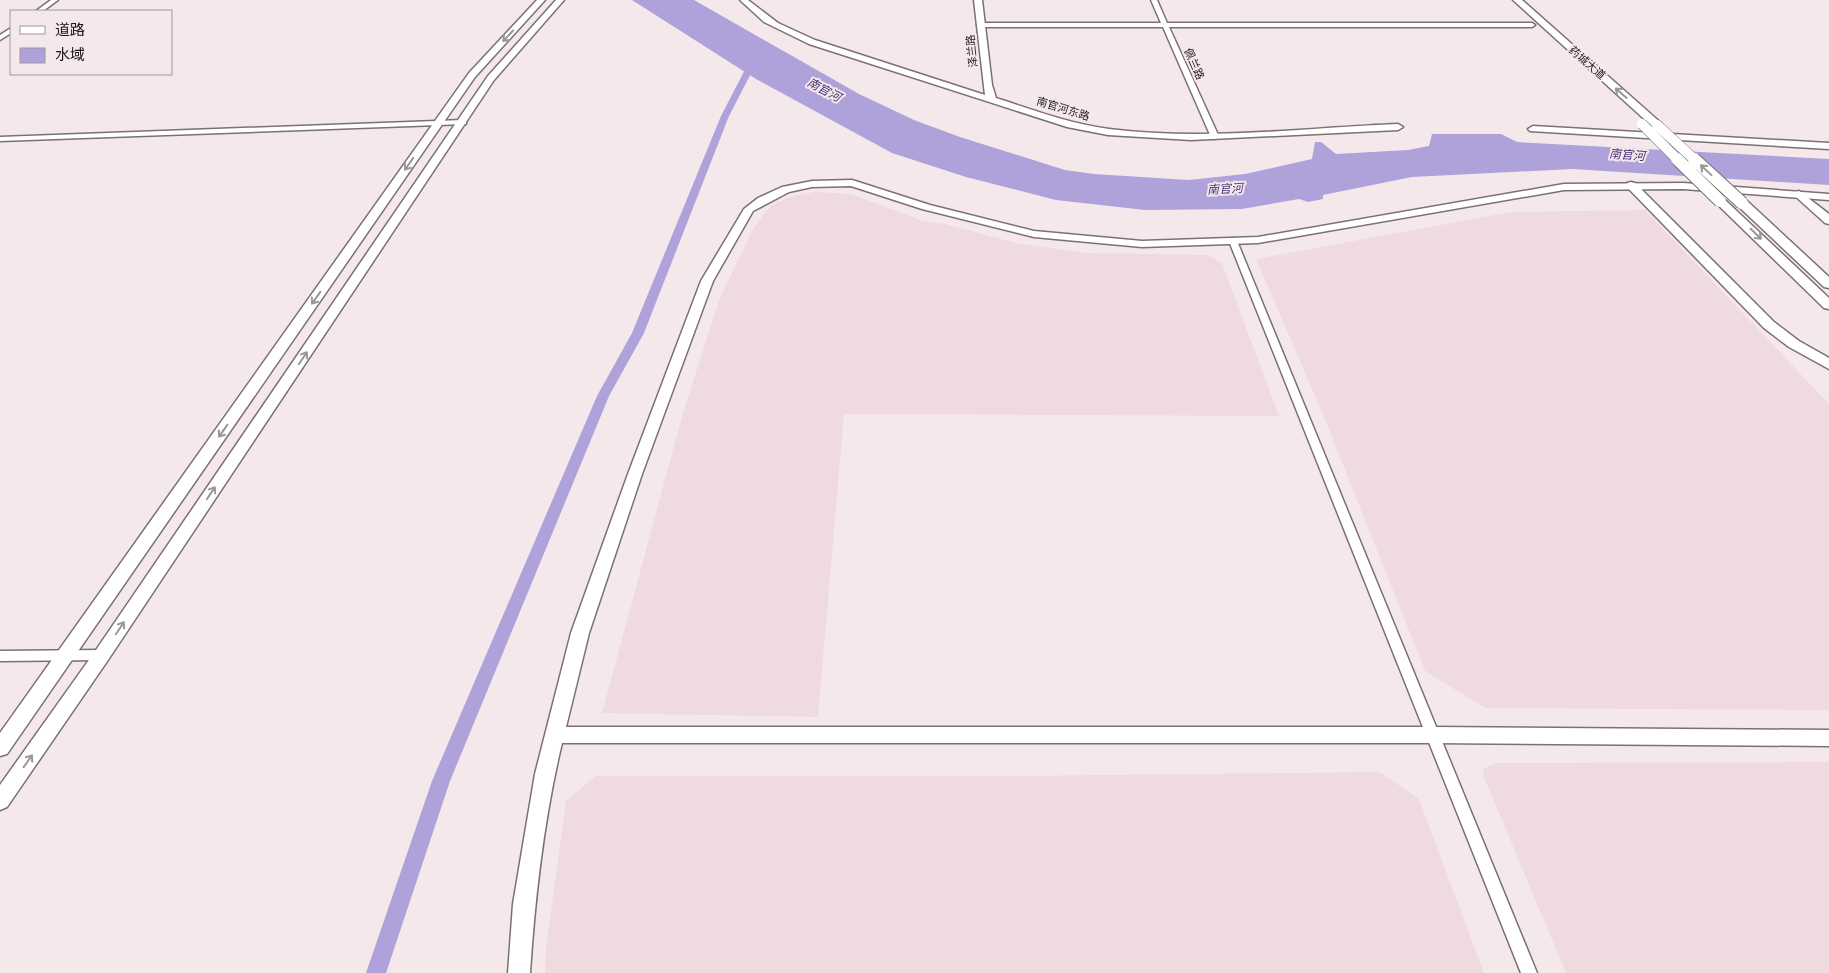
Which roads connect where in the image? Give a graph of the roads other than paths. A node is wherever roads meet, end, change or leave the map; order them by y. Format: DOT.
graph roads {
  1 [pos="55,0"];
  2 [pos="541,0"];
  3 [pos="560,0"];
  4 [pos="744,0"];
  5 [pos="978,0"];
  6 [pos="1154,0"];
  7 [pos="1505,0"];
  8 [pos="1517,0"];
  9 [pos="40,10"];
  10 [pos="980,25"];
  11 [pos="1165,25"];
  12 [pos="1532,25"];
  13 [pos="987,85"];
  14 [pos="958,89"];
  15 [pos="991,98"];
  16 [pos="438,122"];
  17 [pos="463,122"];
  18 [pos="1657,125"];
  19 [pos="1398,127"];
  20 [pos="1533,129"];
  21 [pos="1215,137"];
  22 [pos="0,139"];
  23 [pos="1829,146"];
  24 [pos="1631,185"];
  25 [pos="1799,194"];
  26 [pos="1829,197"];
  27 [pos="1742,203"];
  28 [pos="1829,220"];
  29 [pos="1233,241"];
  30 [pos="1829,284"];
  31 [pos="1829,304"];
  32 [pos="1829,364"];
  33 [pos="66,655"];
  34 [pos="102,655"];
  35 [pos="0,656"];
  36 [pos="555,735"];
  37 [pos="1432,735"];
  38 [pos="1829,738"];
  39 [pos="0,748"];
  40 [pos="0,801"];
  41 [pos="519,973"];
  42 [pos="1529,973"];
  1 -- 9 [label="street"];
  2 -- 16 [label="street, one-way"];
  3 -- 17 [label="street"];
  4 -- 14 [label="street, 南官河东路"];
  5 -- 10 [label="street, 泽兰路"];
  6 -- 11 [label="street, 佩兰路"];
  7 -- 12 [label="main road, 药城大道"];
  18 -- 8 [label="main road, 药城大道, one-way"];
  10 -- 11 [label="street"];
  10 -- 13 [label="street, 泽兰路"];
  11 -- 12 [label="street"];
  11 -- 21 [label="street, 佩兰路"];
  12 -- 31 [label="main road, 药城大道, one-way, bridge"];
  13 -- 14 [label="street"];
  13 -- 15 [label="street, 泽兰路"];
  14 -- 15 [label="street, 南官河东路"];
  15 -- 21 [label="street, 南官河东路"];
  16 -- 17 [label="street"];
  16 -- 22 [label="street"];
  16 -- 33 [label="street, one-way"];
  34 -- 17 [label="street, one-way"];
  27 -- 18 [label="main road, one-way, bridge"];
  19 -- 21 [label="street, 南官河东路"];
  20 -- 23 [label="street"];
  24 -- 25 [label="street"];
  24 -- 29 [label="street"];
  24 -- 32 [label="main road"];
  25 -- 26 [label="street"];
  25 -- 28 [label="main road"];
  27 -- 30 [label="main road"];
  29 -- 36 [label="street"];
  29 -- 37 [label="street"];
  33 -- 34 [label="street"];
  33 -- 35 [label="street"];
  33 -- 39 [label="street"];
  40 -- 34 [label="street, one-way"];
  36 -- 37 [label="street"];
  36 -- 41 [label="street"];
  37 -- 38 [label="street"];
  37 -- 42 [label="street"];
}
